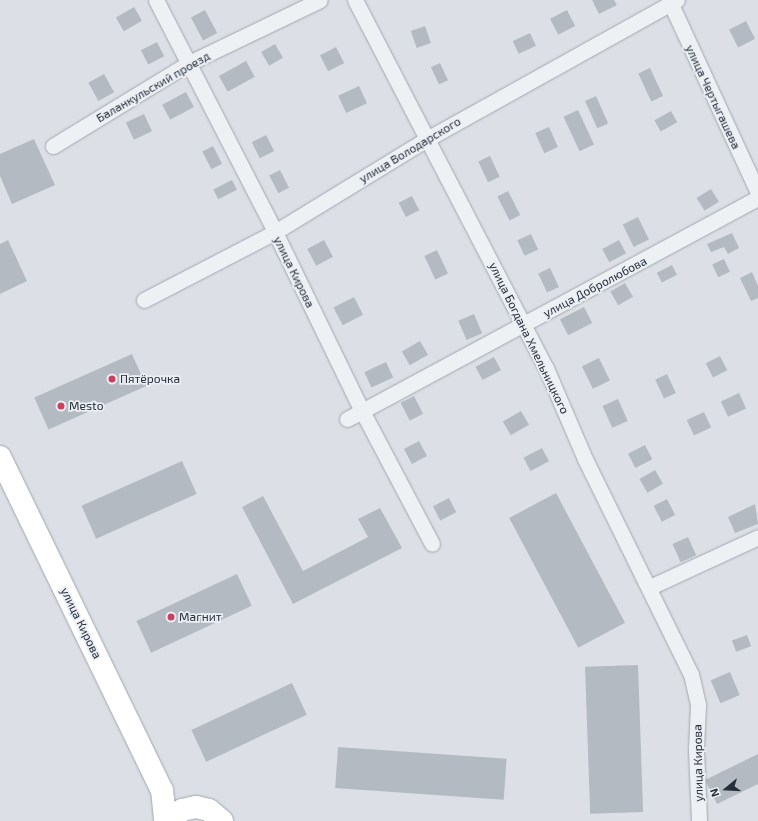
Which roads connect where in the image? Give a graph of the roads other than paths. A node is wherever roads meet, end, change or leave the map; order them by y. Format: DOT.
graph roads {
  1 [pos="156,0"];
  2 [pos="320,0"];
  3 [pos="355,0"];
  4 [pos="672,1"];
  5 [pos="189,63"];
  6 [pos="427,139"];
  7 [pos="53,146"];
  8 [pos="758,193"];
  9 [pos="758,198"];
  10 [pos="275,232"];
  11 [pos="144,300"];
  12 [pos="524,325"];
  13 [pos="362,411"];
  14 [pos="347,419"];
  15 [pos="0,457"];
  16 [pos="758,537"];
  17 [pos="432,544"];
  18 [pos="650,586"];
  19 [pos="698,705"];
  20 [pos="162,790"];
  21 [pos="189,808"];
  22 [pos="165,821"];
  23 [pos="169,821"];
  24 [pos="222,821"];
  25 [pos="699,821"];
  1 -- 5 [label="street, улица Кирова"];
  2 -- 5 [label="street, Баланкульский проезд"];
  3 -- 6 [label="street, улица Богдана Хмельницкого"];
  4 -- 6 [label="street, улица Володарского"];
  4 -- 8 [label="street, улица Чертыгашева"];
  5 -- 7 [label="street, Баланкульский проезд"];
  5 -- 10 [label="street, улица Кирова"];
  6 -- 10 [label="street, улица Володарского"];
  6 -- 12 [label="street, улица Богдана Хмельницкого"];
  9 -- 12 [label="street, улица Добролюбова"];
  10 -- 11 [label="street, улица Володарского"];
  10 -- 13 [label="street, улица Кирова"];
  12 -- 13 [label="street, улица Добролюбова"];
  12 -- 18 [label="street, улица Богдана Хмельницкого"];
  13 -- 14 [label="street, улица Добролюбова"];
  13 -- 17 [label="street, улица Кирова"];
  15 -- 20 [label="main road, улица Кирова"];
  16 -- 18 [label="street"];
  18 -- 19 [label="street, улица Богдана Хмельницкого"];
  19 -- 25 [label="street, улица Кирова"];
  20 -- 21 [label="main road"];
  20 -- 22 [label="main road"];
  21 -- 23 [label="main road"];
  21 -- 24 [label="main road"];
}
